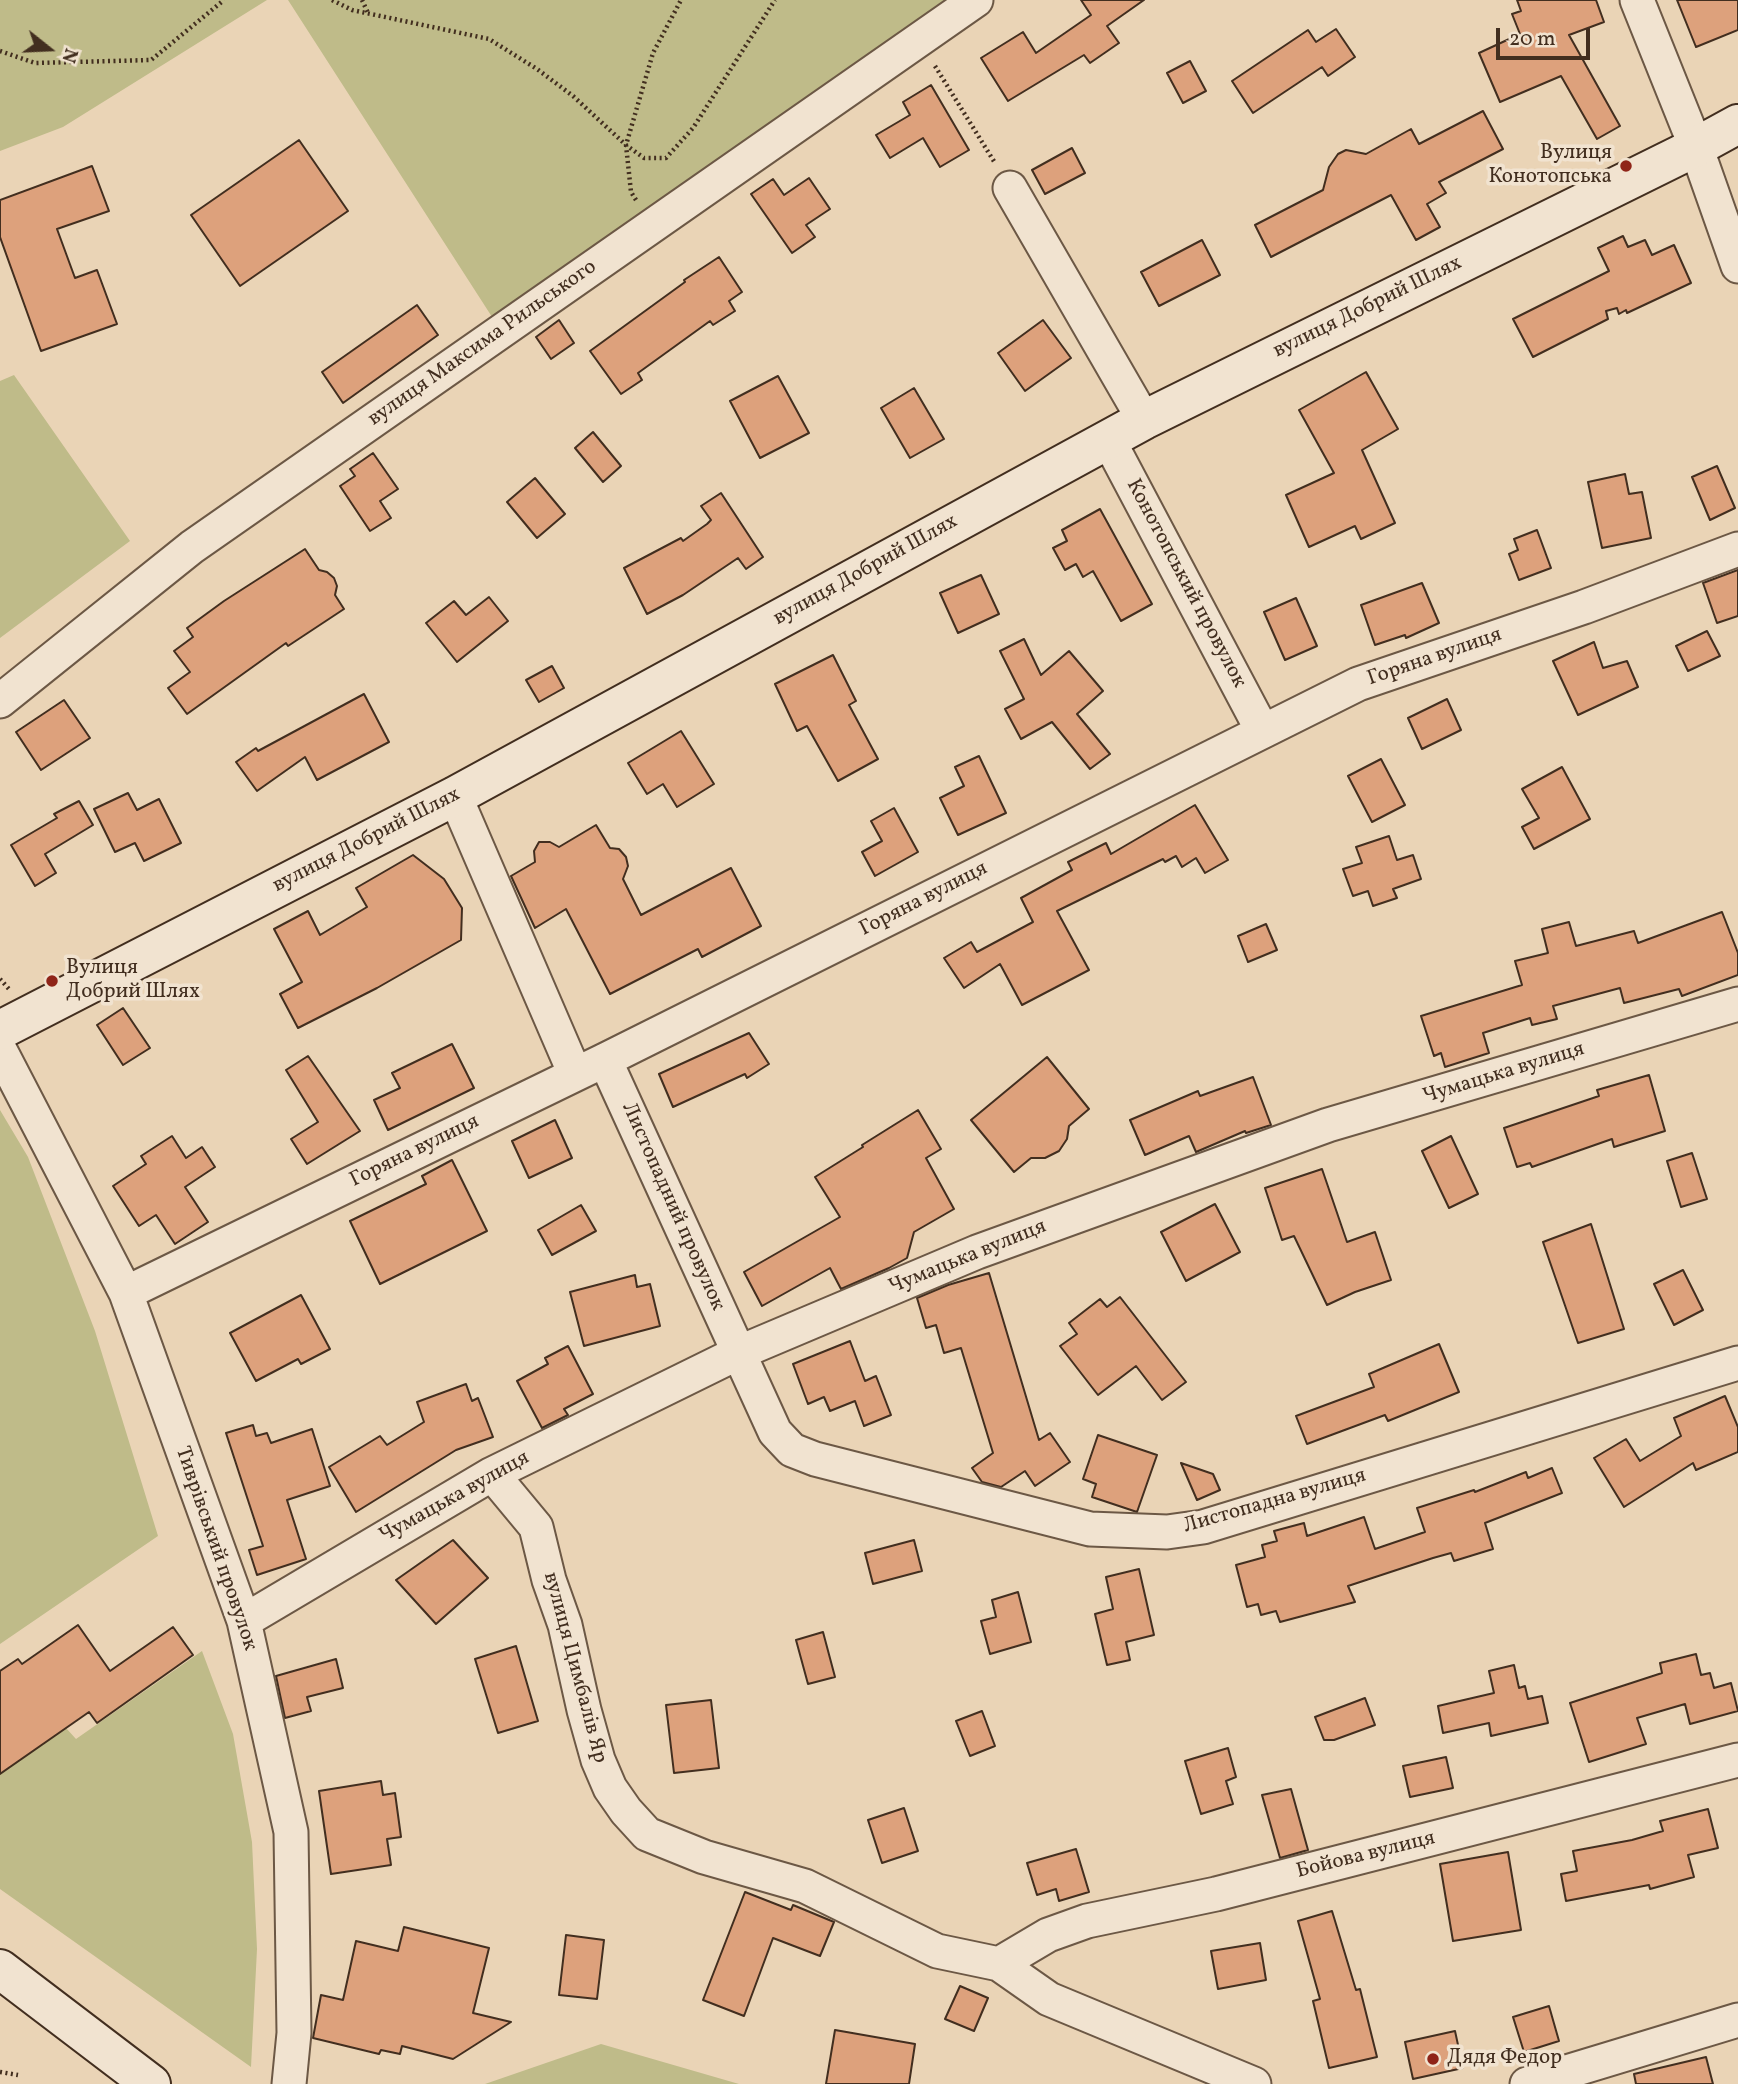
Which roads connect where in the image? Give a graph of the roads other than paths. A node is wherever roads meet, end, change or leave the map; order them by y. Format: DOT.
graph roads {
  1 [pos="976,0"];
  2 [pos="1637,0"];
  3 [pos="1738,124"];
  4 [pos="1696,147"];
  5 [pos="1010,188"];
  6 [pos="1738,267"];
  7 [pos="1144,420"];
  8 [pos="1108,439"];
  9 [pos="1738,549"];
  10 [pos="0,701"];
  11 [pos="1262,730"];
  12 [pos="455,796"];
  13 [pos="1738,1004"];
  14 [pos="0,1030"];
  15 [pos="0,1050"];
  16 [pos="605,1060"];
  17 [pos="575,1074"];
  18 [pos="126,1293"];
  19 [pos="738,1353"];
  20 [pos="1738,1363"];
  21 [pos="492,1474"];
  22 [pos="244,1621"];
  23 [pos="1738,1760"];
  24 [pos="999,1964"];
  25 [pos="0,1969"];
  26 [pos="1738,2021"];
  27 [pos="151,2084"];
  28 [pos="289,2084"];
  29 [pos="1254,2084"];
  30 [pos="1527,2084"];
  1 -- 10 [label="street, вулиця Максима Рильського"];
  2 -- 4 [label="street"];
  3 -- 4 [label="street, вулиця Добрий Шлях"];
  4 -- 6 [label="street"];
  4 -- 7 [label="street, вулиця Добрий Шлях"];
  5 -- 7 [label="street"];
  7 -- 8 [label="street, вулиця Добрий Шлях"];
  8 -- 11 [label="street, Конотопський провулок"];
  8 -- 12 [label="street, вулиця Добрий Шлях"];
  9 -- 11 [label="street, Горяна вулиця"];
  11 -- 16 [label="street, Горяна вулиця"];
  12 -- 14 [label="street, вулиця Добрий Шлях"];
  12 -- 17 [label="street"];
  13 -- 19 [label="street, Чумацька вулиця"];
  15 -- 18 [label="street, Тиврівський провулок"];
  16 -- 17 [label="street, Горяна вулиця"];
  16 -- 19 [label="street, Листопадний провулок"];
  17 -- 18 [label="street, Горяна вулиця"];
  18 -- 22 [label="street, Тиврівський провулок"];
  19 -- 20 [label="street, Листопадна вулиця"];
  19 -- 21 [label="street, Чумацька вулиця"];
  21 -- 22 [label="street, Чумацька вулиця"];
  21 -- 24 [label="street, вулиця Цимбалів Яр"];
  22 -- 28 [label="street, Тиврівський провулок"];
  23 -- 24 [label="street, Бойова вулиця"];
  24 -- 29 [label="street, вулиця Цимбалів Яр"];
  25 -- 27 [label="street"];
  26 -- 30 [label="street"];
}
